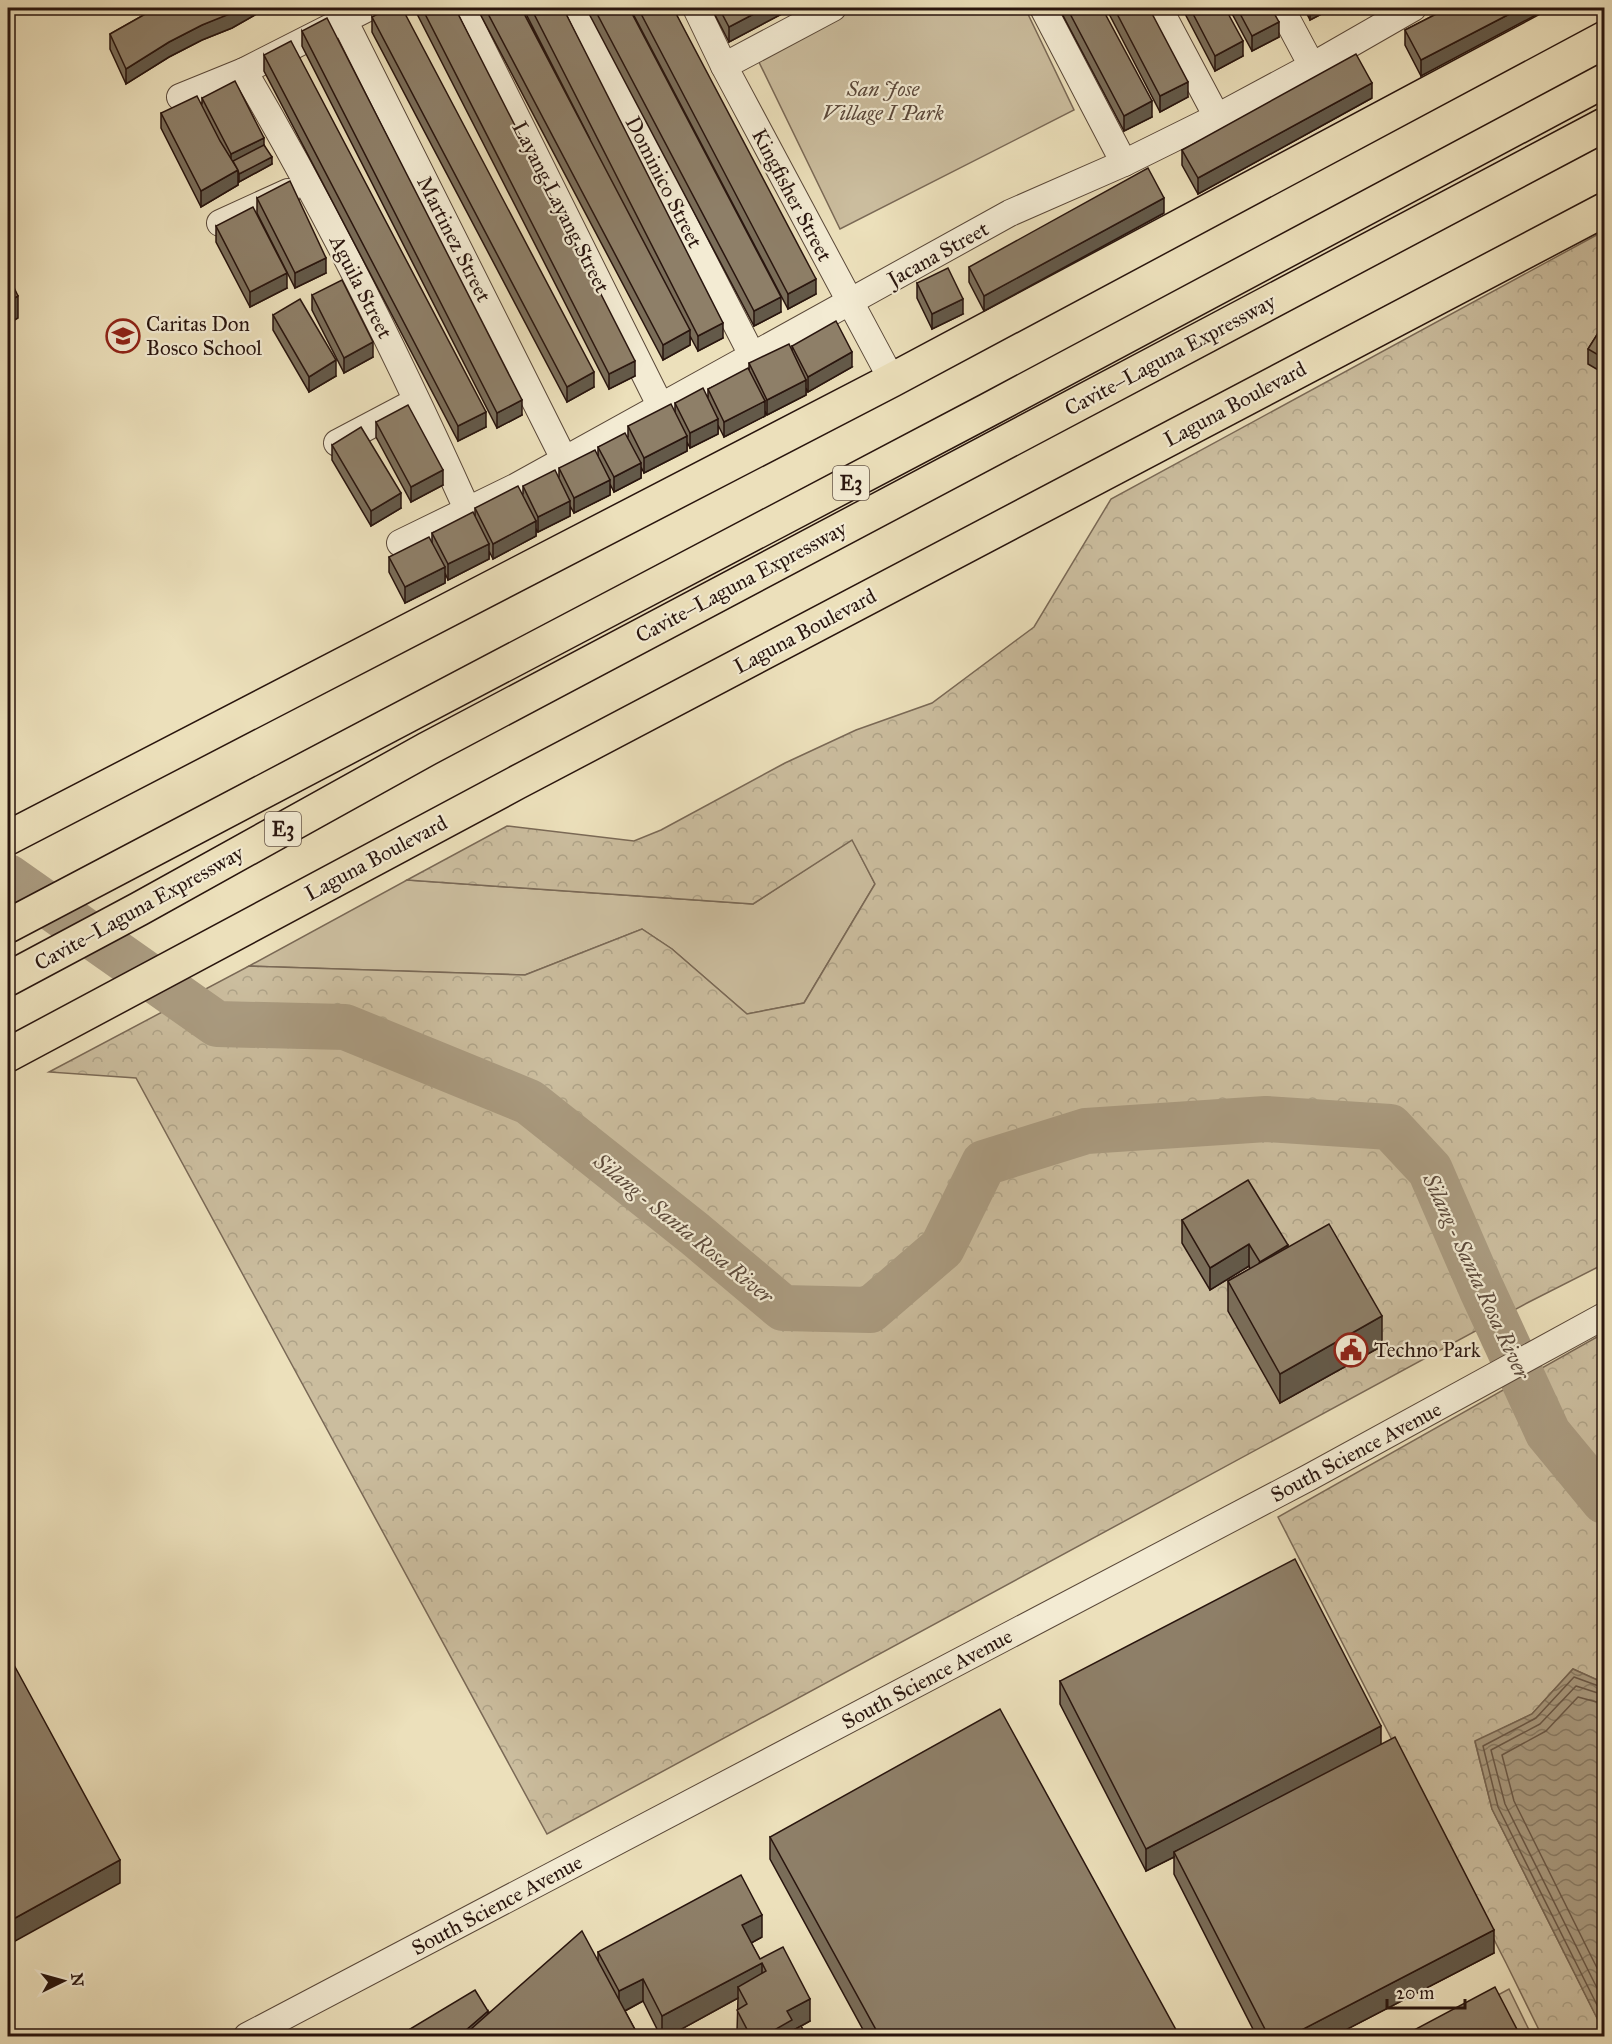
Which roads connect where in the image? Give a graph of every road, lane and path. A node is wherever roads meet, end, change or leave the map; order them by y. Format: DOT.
graph roads {
  1 [pos="368,8"];
  2 [pos="462,8"];
  3 [pos="574,8"];
  4 [pos="696,8"];
  5 [pos="833,8"];
  6 [pos="1043,8"];
  7 [pos="1159,8"];
  8 [pos="1281,8"];
  9 [pos="1588,8"];
  10 [pos="1407,9"];
  11 [pos="344,20"];
  12 [pos="724,66"];
  13 [pos="1312,66"];
  14 [pos="244,71"];
  15 [pos="1605,81"];
  16 [pos="180,97"];
  17 [pos="1217,117"];
  18 [pos="1605,124"];
  19 [pos="1124,163"];
  20 [pos="307,183"];
  21 [pos="1605,210"];
  22 [pos="219,223"];
  23 [pos="849,303"];
  24 [pos="753,357"];
  25 [pos="892,380"];
  26 [pos="418,401"];
  27 [pos="661,407"];
  28 [pos="338,443"];
  29 [pos="564,459"];
  30 [pos="467,509"];
  31 [pos="400,543"];
  32 [pos="8,838"];
  33 [pos="8,926"];
  34 [pos="8,979"];
  35 [pos="8,1055"];
  36 [pos="1605,1316"];
  37 [pos="247,2037"];
  1 -- 11 [label="street"];
  2 -- 27 [label="street, Layang Layang Street"];
  3 -- 24 [label="street, Dominico Street"];
  4 -- 12 [label="street, Kingfisher Street"];
  5 -- 12 [label="street"];
  6 -- 19 [label="street"];
  7 -- 17 [label="street"];
  8 -- 13 [label="street"];
  9 -- 25 [label="main road"];
  10 -- 13 [label="street, Jacana Street"];
  11 -- 14 [label="street"];
  11 -- 29 [label="street, Martinez Street"];
  12 -- 23 [label="street, Kingfisher Street"];
  13 -- 17 [label="street, Jacana Street"];
  14 -- 16 [label="street"];
  14 -- 20 [label="street, Aguila Street"];
  15 -- 33 [label="main road, Cavite–Laguna Expressway / E3"];
  17 -- 19 [label="street, Jacana Street"];
  18 -- 34 [label="main road, Cavite–Laguna Expressway / E3"];
  19 -- 23 [label="street, Jacana Street"];
  20 -- 22 [label="street"];
  20 -- 26 [label="street, Aguila Street"];
  21 -- 35 [label="main road, Laguna Boulevard"];
  23 -- 24 [label="street, Jacana Street"];
  23 -- 25 [label="street, Kingfisher Street"];
  24 -- 27 [label="street, Jacana Street"];
  25 -- 32 [label="main road"];
  26 -- 28 [label="street"];
  26 -- 30 [label="street, Aguila Street"];
  27 -- 29 [label="street, Jacana Street"];
  29 -- 30 [label="street, Jacana Street"];
  30 -- 31 [label="street, Jacana Street"];
  36 -- 37 [label="street, South Science Avenue"];
}
